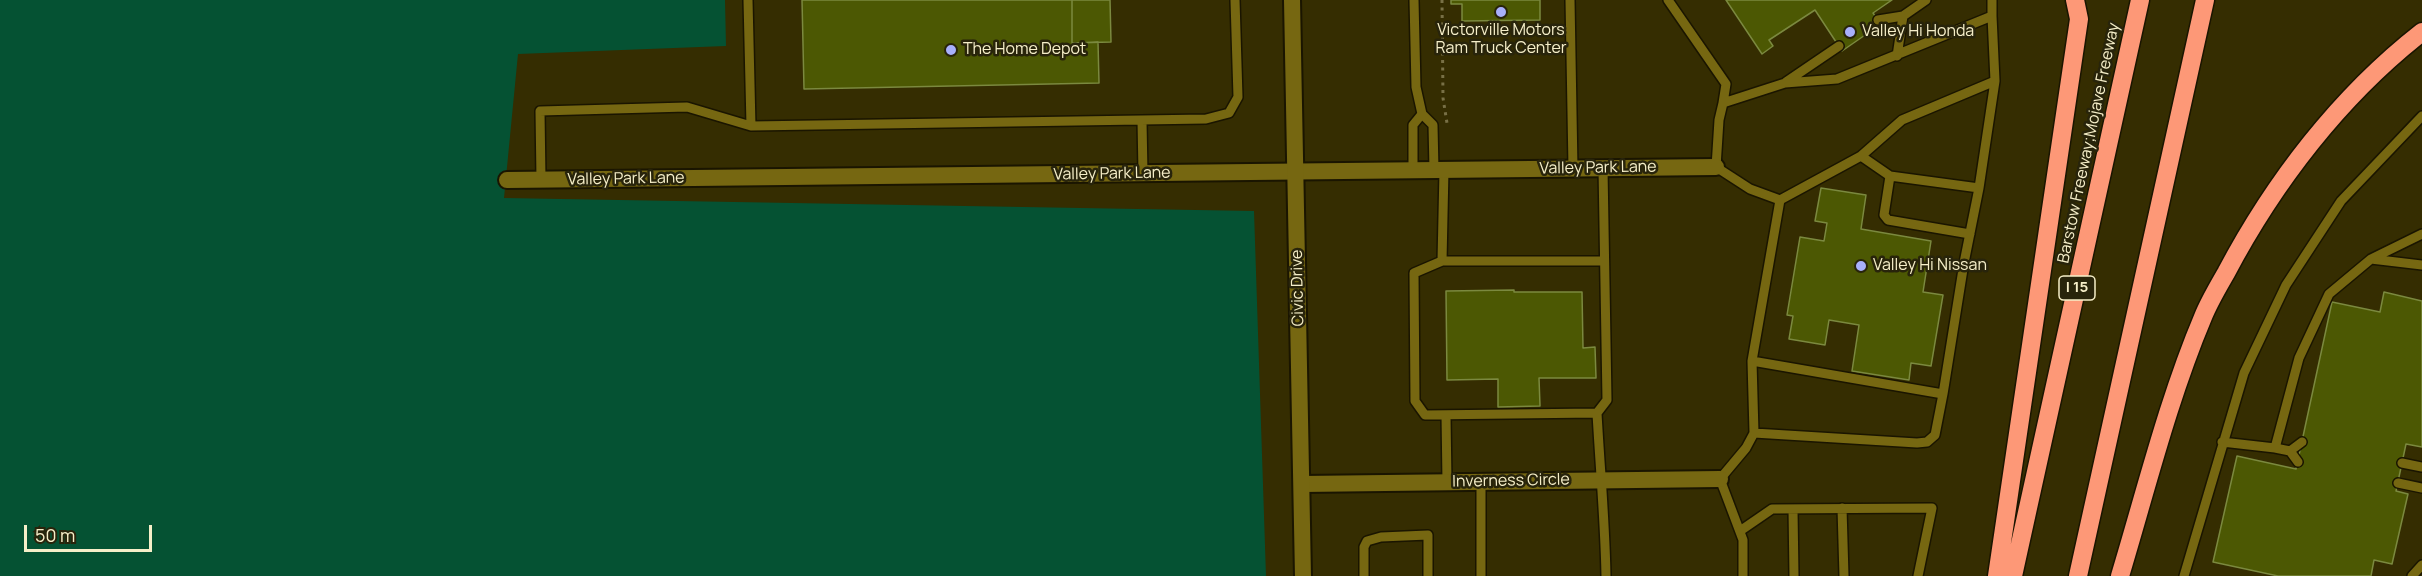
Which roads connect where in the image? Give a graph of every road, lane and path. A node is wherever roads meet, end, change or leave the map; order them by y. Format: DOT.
graph roads {
  1 [pos="748,0"];
  2 [pos="1235,0"];
  3 [pos="1292,0"];
  4 [pos="1414,0"];
  5 [pos="1442,0"];
  6 [pos="1570,0"];
  7 [pos="1668,0"];
  8 [pos="1926,0"];
  9 [pos="1992,0"];
  10 [pos="2075,0"];
  11 [pos="2140,0"];
  12 [pos="2205,0"];
  13 [pos="1903,16"];
  14 [pos="1992,16"];
  15 [pos="1878,20"];
  16 [pos="2422,32"];
  17 [pos="1839,46"];
  18 [pos="1897,56"];
  19 [pos="1995,81"];
  20 [pos="1785,82"];
  21 [pos="1723,103"];
  22 [pos="1422,114"];
  23 [pos="2422,116"];
  24 [pos="1142,121"];
  25 [pos="751,126"];
  26 [pos="1447,126"];
  27 [pos="1861,156"];
  28 [pos="1716,166"];
  29 [pos="1573,168"];
  30 [pos="1603,168"];
  31 [pos="1413,170"];
  32 [pos="1439,170"];
  33 [pos="1295,172"];
  34 [pos="1143,173"];
  35 [pos="1890,176"];
  36 [pos="507,180"];
  37 [pos="541,180"];
  38 [pos="1979,189"];
  39 [pos="1780,200"];
  40 [pos="1970,234"];
  41 [pos="2422,234"];
  42 [pos="2372,259"];
  43 [pos="1442,261"];
  44 [pos="1603,261"];
  45 [pos="2422,265"];
  46 [pos="1752,361"];
  47 [pos="1943,394"];
  48 [pos="1597,413"];
  49 [pos="1446,415"];
  50 [pos="1754,433"];
  51 [pos="2222,442"];
  52 [pos="2302,442"];
  53 [pos="2275,448"];
  54 [pos="2290,451"];
  55 [pos="2298,462"];
  56 [pos="2402,463"];
  57 [pos="2422,467"];
  58 [pos="1720,479"];
  59 [pos="1600,480"];
  60 [pos="1447,482"];
  61 [pos="1481,482"];
  62 [pos="2398,483"];
  63 [pos="1302,484"];
  64 [pos="2422,488"];
  65 [pos="1842,508"];
  66 [pos="1793,509"];
  67 [pos="1740,531"];
  68 [pos="2422,565"];
  69 [pos="1303,576"];
  70 [pos="1364,576"];
  71 [pos="1428,576"];
  72 [pos="1481,576"];
  73 [pos="1606,576"];
  74 [pos="1743,576"];
  75 [pos="1794,576"];
  76 [pos="1844,576"];
  77 [pos="1918,576"];
  78 [pos="1997,576"];
  79 [pos="2013,576"];
  80 [pos="2078,576"];
  81 [pos="2120,576"];
  82 [pos="2184,576"];
  83 [pos="2412,576"];
  1 -- 25 [label="lane"];
  2 -- 24 [label="lane"];
  3 -- 33 [label="street, Civic Drive"];
  4 -- 22 [label="lane"];
  5 -- 26 [label="path"];
  6 -- 29 [label="lane"];
  7 -- 21 [label="lane"];
  8 -- 13 [label="lane"];
  9 -- 14 [label="lane"];
  10 -- 78 [label="highway"];
  11 -- 79 [label="highway, Barstow Freeway;Mojave Freeway / I 15"];
  12 -- 80 [label="highway"];
  13 -- 15 [label="lane"];
  13 -- 18 [label="lane"];
  14 -- 18 [label="lane"];
  14 -- 19 [label="lane"];
  16 -- 81 [label="highway"];
  17 -- 20 [label="lane"];
  18 -- 20 [label="lane"];
  19 -- 27 [label="lane"];
  19 -- 38 [label="lane"];
  20 -- 21 [label="lane"];
  21 -- 28 [label="lane"];
  22 -- 31 [label="lane"];
  22 -- 32 [label="lane"];
  23 -- 51 [label="lane"];
  24 -- 25 [label="lane"];
  24 -- 34 [label="lane"];
  25 -- 37 [label="lane"];
  27 -- 35 [label="lane"];
  27 -- 39 [label="lane"];
  28 -- 30 [label="street, Valley Park Lane"];
  28 -- 39 [label="lane"];
  29 -- 30 [label="street, Valley Park Lane"];
  29 -- 32 [label="street, Valley Park Lane"];
  30 -- 44 [label="lane"];
  31 -- 32 [label="street, Valley Park Lane"];
  31 -- 33 [label="street, Valley Park Lane"];
  32 -- 43 [label="lane"];
  33 -- 34 [label="street, Valley Park Lane"];
  33 -- 63 [label="street, Civic Drive"];
  34 -- 37 [label="street, Valley Park Lane"];
  35 -- 38 [label="lane"];
  35 -- 40 [label="lane"];
  36 -- 37 [label="street, Valley Park Lane"];
  38 -- 40 [label="lane"];
  39 -- 46 [label="lane"];
  40 -- 47 [label="lane"];
  41 -- 42 [label="lane"];
  42 -- 45 [label="lane"];
  42 -- 53 [label="lane"];
  43 -- 44 [label="lane"];
  43 -- 49 [label="lane"];
  44 -- 48 [label="lane"];
  46 -- 47 [label="lane"];
  46 -- 50 [label="lane"];
  47 -- 50 [label="lane"];
  48 -- 49 [label="lane"];
  48 -- 59 [label="lane"];
  49 -- 60 [label="lane"];
  50 -- 58 [label="lane"];
  51 -- 53 [label="lane"];
  51 -- 82 [label="lane"];
  52 -- 54 [label="lane"];
  53 -- 54 [label="lane"];
  54 -- 55 [label="lane"];
  56 -- 57 [label="lane"];
  58 -- 59 [label="street, Inverness Circle"];
  58 -- 67 [label="lane"];
  59 -- 61 [label="street, Inverness Circle"];
  59 -- 73 [label="lane"];
  60 -- 61 [label="street, Inverness Circle"];
  60 -- 63 [label="street, Inverness Circle"];
  61 -- 72 [label="lane"];
  62 -- 64 [label="lane"];
  63 -- 69 [label="street, Civic Drive"];
  65 -- 66 [label="lane"];
  65 -- 76 [label="lane"];
  65 -- 77 [label="lane"];
  66 -- 67 [label="lane"];
  66 -- 75 [label="lane"];
  67 -- 74 [label="lane"];
  68 -- 83 [label="lane"];
  70 -- 71 [label="lane"];
}
